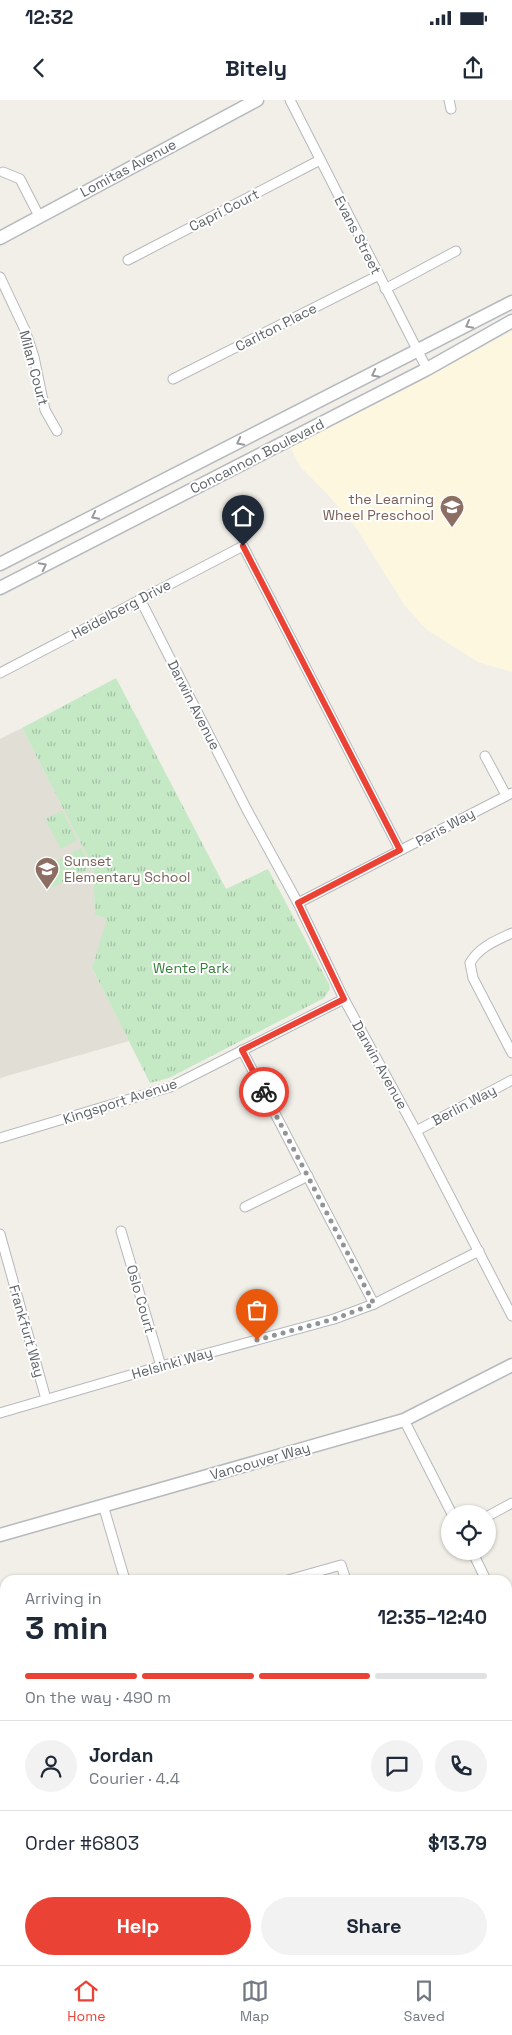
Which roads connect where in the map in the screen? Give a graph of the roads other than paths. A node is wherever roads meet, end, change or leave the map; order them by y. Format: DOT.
graph roads {
  1 [pos="257,100"];
  2 [pos="290,100"];
  3 [pos="320,160"];
  4 [pos="3,172"];
  5 [pos="39,216"];
  6 [pos="0,238"];
  7 [pos="456,252"];
  8 [pos="128,260"];
  9 [pos="379,275"];
  10 [pos="0,277"];
  11 [pos="386,289"];
  12 [pos="512,302"];
  13 [pos="512,321"];
  14 [pos="418,352"];
  15 [pos="427,369"];
  16 [pos="173,379"];
  17 [pos="57,431"];
  18 [pos="0,564"];
  19 [pos="0,588"];
  20 [pos="140,599"];
  21 [pos="0,673"];
  22 [pos="485,756"];
  23 [pos="509,794"];
  24 [pos="400,850"];
  25 [pos="298,903"];
  26 [pos="512,933"];
  27 [pos="344,999"];
  28 [pos="242,1050"];
  29 [pos="512,1053"];
  30 [pos="512,1080"];
  31 [pos="416,1130"];
  32 [pos="0,1138"];
  33 [pos="308,1176"];
  34 [pos="245,1207"];
  35 [pos="121,1231"];
  36 [pos="0,1234"];
  37 [pos="479,1251"];
  38 [pos="374,1304"];
  39 [pos="512,1316"];
  40 [pos="512,1365"];
  41 [pos="161,1366"];
  42 [pos="46,1399"];
  43 [pos="0,1413"];
  44 [pos="404,1420"];
  45 [pos="512,1503"];
  46 [pos="102,1505"];
  47 [pos="447,1505"];
  48 [pos="496,1512"];
  49 [pos="0,1535"];
  50 [pos="476,1560"];
  51 [pos="123,1575"];
  52 [pos="306,1575"];
  53 [pos="344,1575"];
  54 [pos="484,1575"];
  1 -- 5 [label="main road, Lomitas Avenue"];
  2 -- 3 [label="street, Evans Street"];
  3 -- 8 [label="street, Capri Court"];
  3 -- 9 [label="street, Evans Street"];
  4 -- 5 [label="street"];
  5 -- 6 [label="main road, Lomitas Avenue"];
  7 -- 11 [label="street"];
  9 -- 11 [label="street, Evans Street"];
  9 -- 16 [label="street, Carlton Place"];
  10 -- 17 [label="street, Milan Court"];
  11 -- 14 [label="street, Evans Street"];
  12 -- 14 [label="main road, Concannon Boulevard, one-way"];
  13 -- 15 [label="main road, Concannon Boulevard"];
  14 -- 15 [label="street, Evans Street"];
  14 -- 18 [label="main road, Concannon Boulevard, one-way"];
  19 -- 15 [label="main road, Concannon Boulevard, one-way"];
  20 -- 21 [label="street, Heidelberg Drive"];
  20 -- 24 [label="street, Heidelberg Drive"];
  20 -- 25 [label="street, Darwin Avenue"];
  22 -- 23 [label="street"];
  23 -- 24 [label="street, Paris Way"];
  24 -- 25 [label="street, Paris Way"];
  25 -- 27 [label="street, Darwin Avenue"];
  26 -- 29 [label="street"];
  27 -- 28 [label="street, Kingsport Avenue"];
  27 -- 31 [label="street, Darwin Avenue"];
  28 -- 32 [label="street, Kingsport Avenue"];
  28 -- 33 [label="street"];
  30 -- 31 [label="street, Berlin Way"];
  31 -- 37 [label="street, Darwin Avenue"];
  33 -- 34 [label="street"];
  33 -- 38 [label="street"];
  35 -- 41 [label="street, Oslo Court"];
  36 -- 42 [label="street, Frankfurt Way"];
  37 -- 38 [label="street, Helsinki Way"];
  37 -- 39 [label="street, Darwin Avenue"];
  38 -- 41 [label="street, Helsinki Way"];
  40 -- 44 [label="main road, Vancouver Way"];
  41 -- 42 [label="street, Helsinki Way"];
  42 -- 43 [label="street, Helsinki Way"];
  44 -- 46 [label="main road, Vancouver Way"];
  44 -- 47 [label="street"];
  45 -- 48 [label="street"];
  46 -- 49 [label="main road, Vancouver Way"];
  46 -- 51 [label="street"];
  50 -- 54 [label="street"];
  52 -- 53 [label="street"];
}
